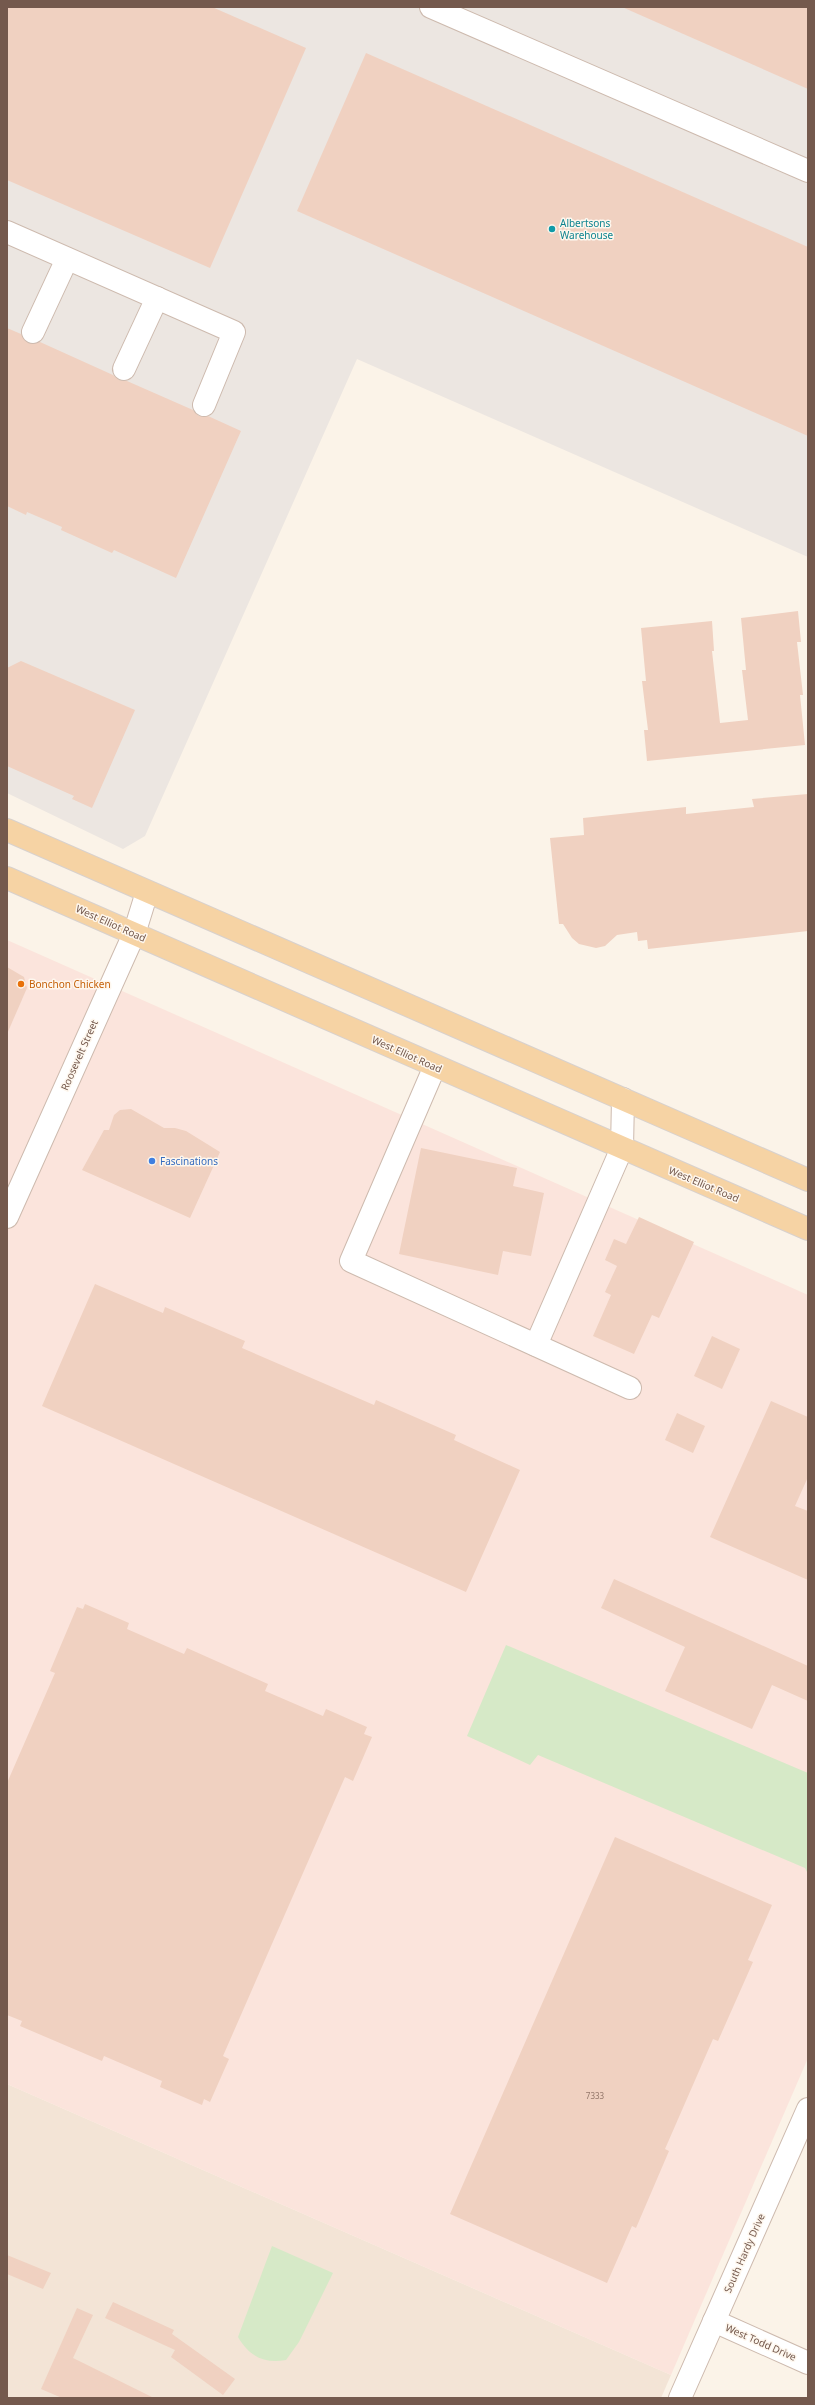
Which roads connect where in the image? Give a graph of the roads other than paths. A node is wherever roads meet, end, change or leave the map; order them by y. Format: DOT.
graph roads {
  1 [pos="431,7"];
  2 [pos="808,171"];
  3 [pos="7,232"];
  4 [pos="67,258"];
  5 [pos="157,298"];
  6 [pos="33,332"];
  7 [pos="124,370"];
  8 [pos="204,405"];
  9 [pos="7,830"];
  10 [pos="7,878"];
  11 [pos="147,892"];
  12 [pos="134,934"];
  13 [pos="435,1066"];
  14 [pos="624,1099"];
  15 [pos="622,1148"];
  16 [pos="808,1180"];
  17 [pos="7,1217"];
  18 [pos="808,1229"];
  19 [pos="536,1345"];
  20 [pos="630,1388"];
  21 [pos="808,2110"];
  22 [pos="714,2320"];
  23 [pos="808,2362"];
  24 [pos="680,2398"];
  1 -- 2 [label="street"];
  3 -- 4 [label="street"];
  4 -- 5 [label="street"];
  4 -- 6 [label="street"];
  5 -- 7 [label="street"];
  5 -- 8 [label="street"];
  9 -- 11 [label="main road"];
  10 -- 12 [label="main road, West Elliot Road"];
  11 -- 12 [label="street, Roosevelt Street"];
  11 -- 14 [label="main road"];
  12 -- 13 [label="main road, West Elliot Road"];
  12 -- 17 [label="street, Roosevelt Street"];
  13 -- 15 [label="main road, West Elliot Road"];
  13 -- 19 [label="street"];
  14 -- 15 [label="street"];
  14 -- 16 [label="main road"];
  15 -- 18 [label="main road, West Elliot Road"];
  15 -- 19 [label="street"];
  19 -- 20 [label="street"];
  21 -- 22 [label="street, South Hardy Drive"];
  22 -- 23 [label="street, West Todd Drive"];
  22 -- 24 [label="street, South Hardy Drive"];
}
